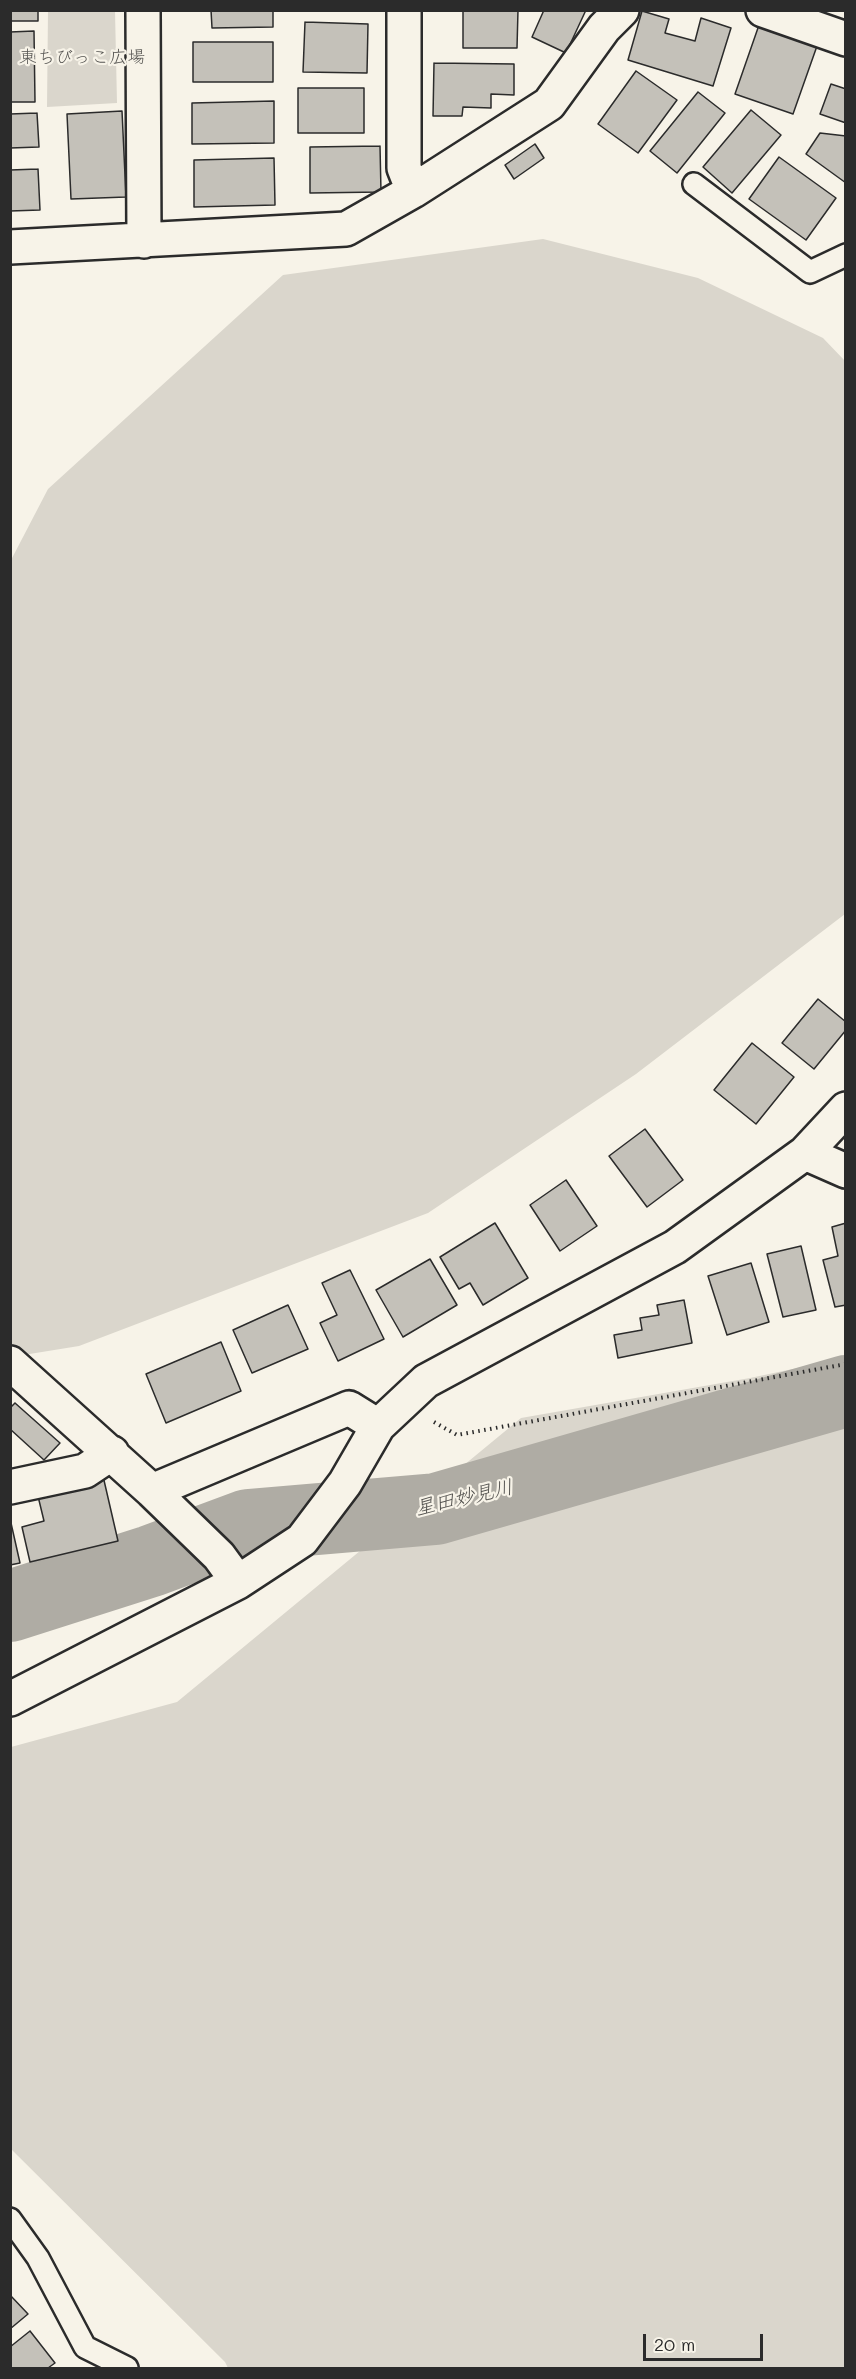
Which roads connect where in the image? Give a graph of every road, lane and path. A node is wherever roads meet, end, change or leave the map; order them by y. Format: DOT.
graph roads {
  1 [pos="143,10"];
  2 [pos="404,10"];
  3 [pos="622,10"];
  4 [pos="763,10"];
  5 [pos="846,39"];
  6 [pos="694,184"];
  7 [pos="414,191"];
  8 [pos="144,241"];
  9 [pos="10,247"];
  10 [pos="846,255"];
  11 [pos="846,1109"];
  12 [pos="805,1153"];
  13 [pos="846,1171"];
  14 [pos="10,1363"];
  15 [pos="846,1364"];
  16 [pos="390,1415"];
  17 [pos="112,1454"];
  18 [pos="10,1487"];
  19 [pos="152,1491"];
  20 [pos="238,1582"];
  21 [pos="10,1699"];
  22 [pos="10,2219"];
  23 [pos="127,2368"];
  1 -- 8 [label="street"];
  2 -- 7 [label="street"];
  3 -- 7 [label="street"];
  4 -- 5 [label="street"];
  6 -- 10 [label="lane"];
  7 -- 8 [label="street"];
  8 -- 9 [label="street"];
  11 -- 12 [label="street"];
  12 -- 13 [label="street"];
  12 -- 16 [label="street"];
  14 -- 17 [label="street"];
  15 -- 16 [label="path"];
  16 -- 19 [label="street"];
  16 -- 20 [label="street"];
  17 -- 18 [label="street"];
  17 -- 19 [label="street"];
  19 -- 20 [label="street"];
  20 -- 21 [label="street"];
  22 -- 23 [label="lane"];
}
